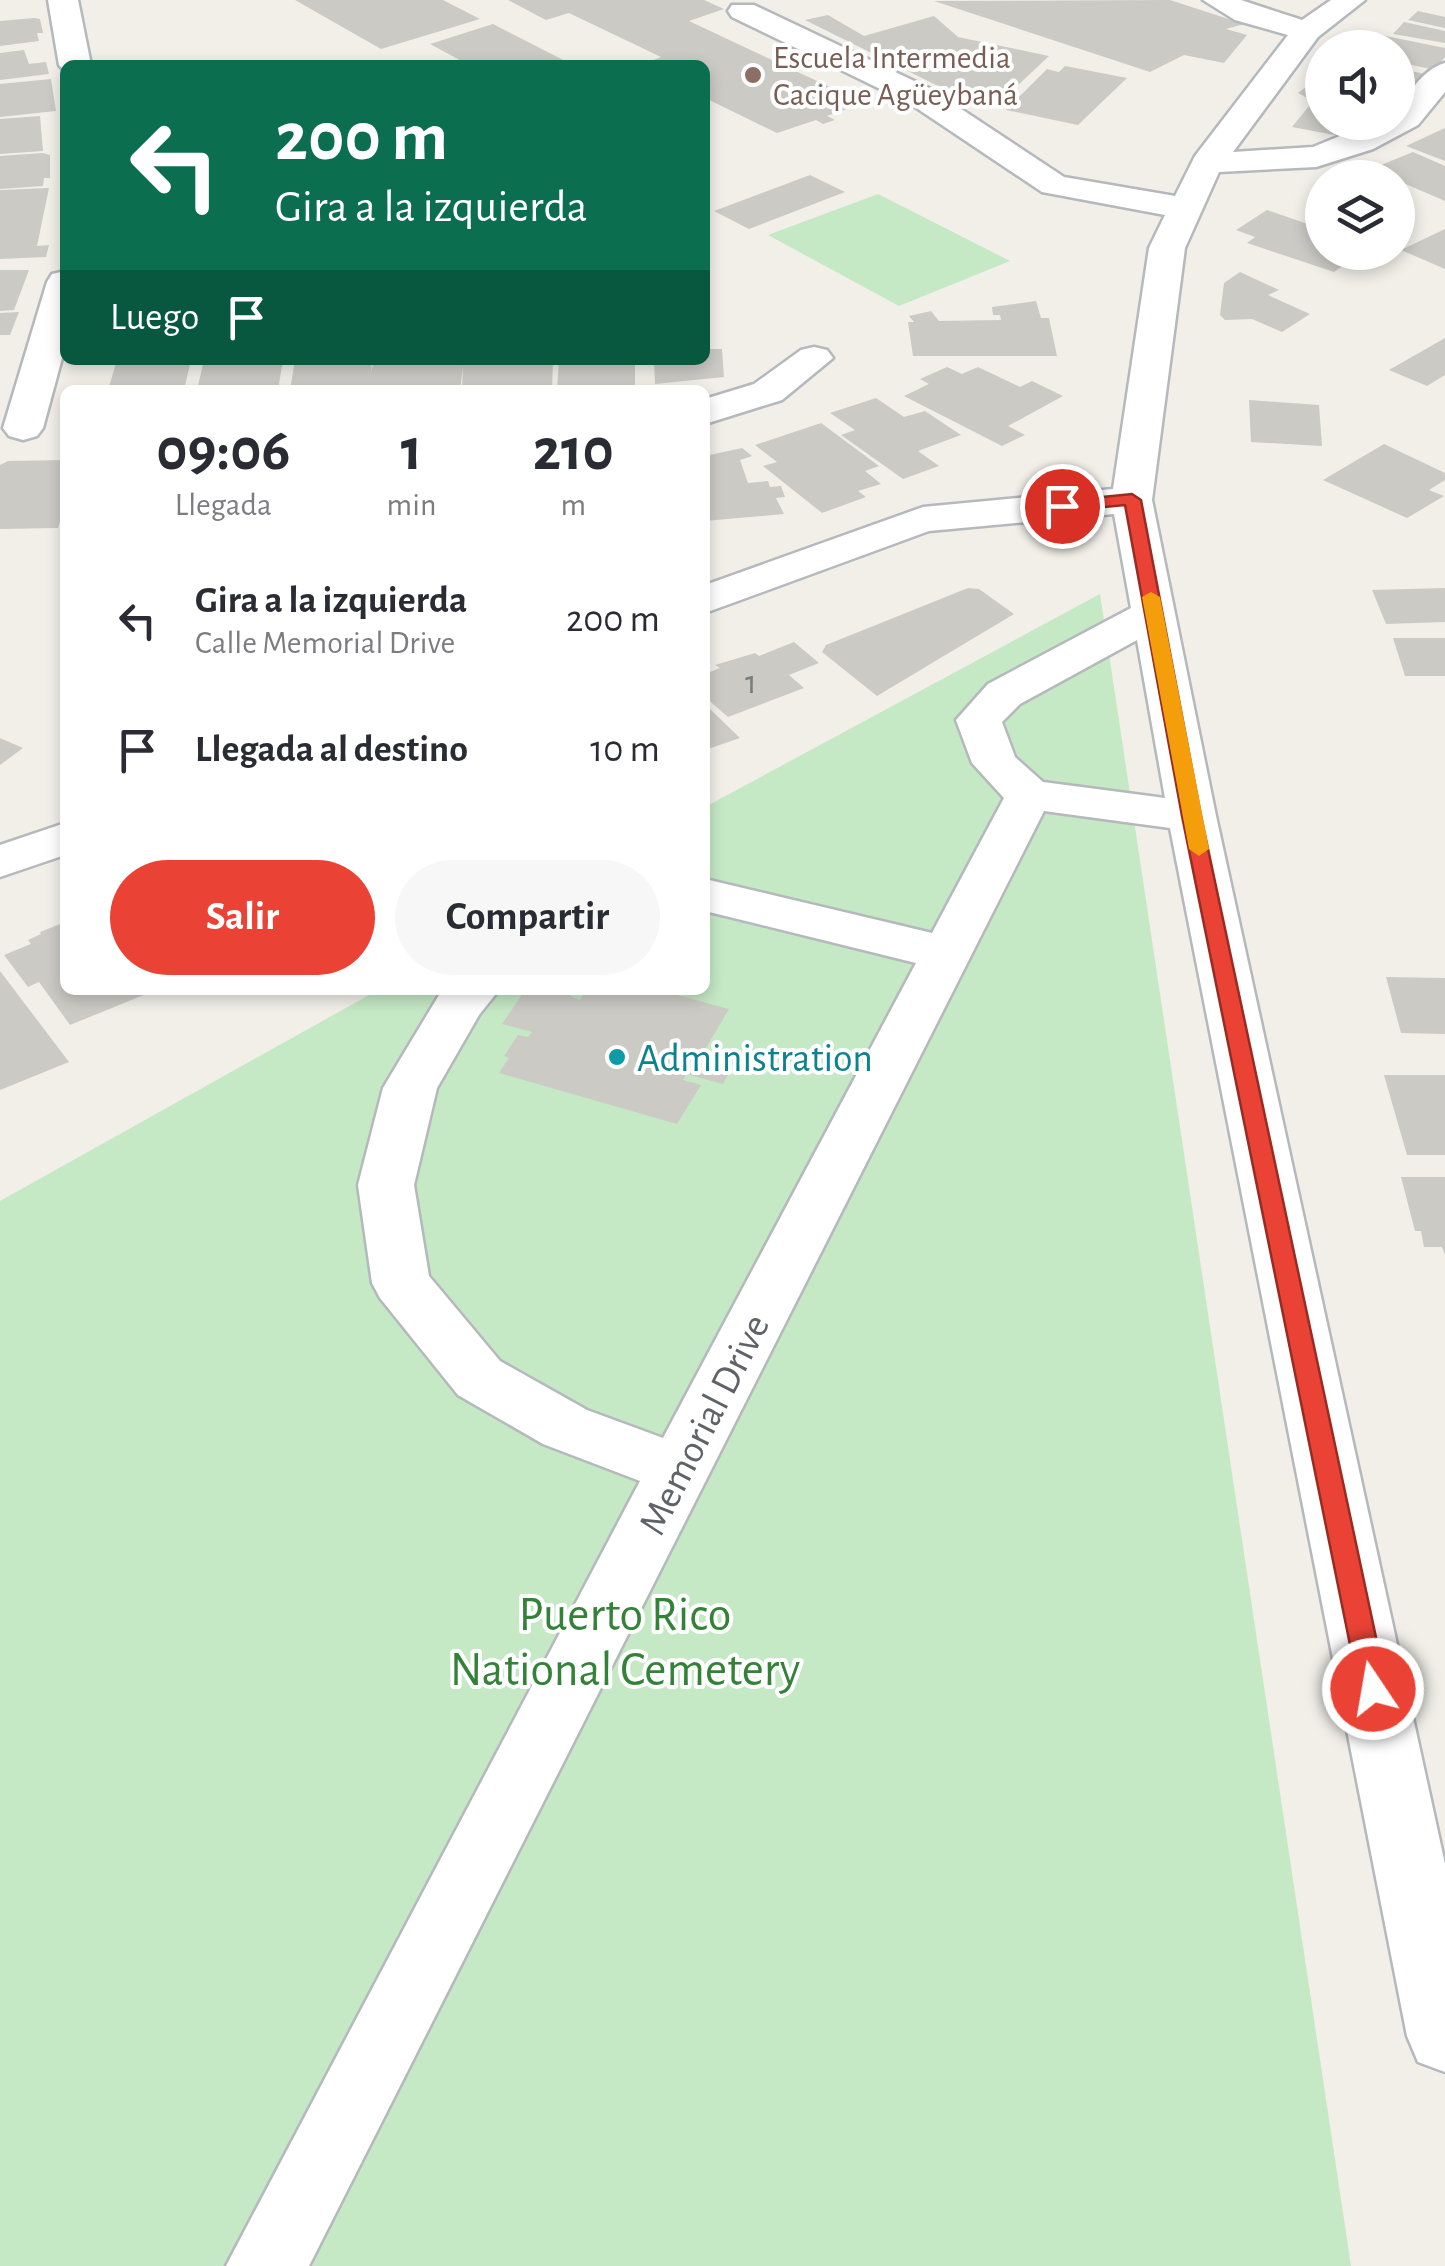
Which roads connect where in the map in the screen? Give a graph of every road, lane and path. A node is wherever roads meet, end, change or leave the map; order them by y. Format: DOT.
graph roads {
  1 [pos="63,0"];
  2 [pos="1218,0"];
  3 [pos="1350,0"];
  4 [pos="743,11"];
  5 [pos="1307,30"];
  6 [pos="1305,33"];
  7 [pos="74,60"];
  8 [pos="1445,72"];
  9 [pos="1196,185"];
  10 [pos="60,296"];
  11 [pos="814,358"];
  12 [pos="710,410"];
  13 [pos="60,427"];
  14 [pos="11,428"];
  15 [pos="1132,500"];
  16 [pos="710,598"];
  17 [pos="1154,613"];
  18 [pos="1030,795"];
  19 [pos="1192,816"];
  20 [pos="60,840"];
  21 [pos="0,862"];
  22 [pos="710,895"];
  23 [pos="947,954"];
  24 [pos="469,995"];
  25 [pos="680,1470"];
  26 [pos="1445,2036"];
  27 [pos="266,2266"];
  1 -- 7 [label="street"];
  2 -- 5 [label="street"];
  3 -- 5 [label="street"];
  4 -- 9 [label="street"];
  6 -- 9 [label="street"];
  8 -- 9 [label="street"];
  9 -- 15 [label="street"];
  10 -- 14 [label="street"];
  11 -- 12 [label="street"];
  13 -- 14 [label="street"];
  15 -- 16 [label="street"];
  15 -- 17 [label="street"];
  17 -- 18 [label="street"];
  17 -- 19 [label="street"];
  18 -- 19 [label="street"];
  18 -- 23 [label="street, Memorial Drive"];
  19 -- 26 [label="street"];
  20 -- 21 [label="street"];
  22 -- 23 [label="street"];
  23 -- 25 [label="street, Memorial Drive"];
  24 -- 25 [label="street"];
  25 -- 27 [label="street, Memorial Drive"];
}
